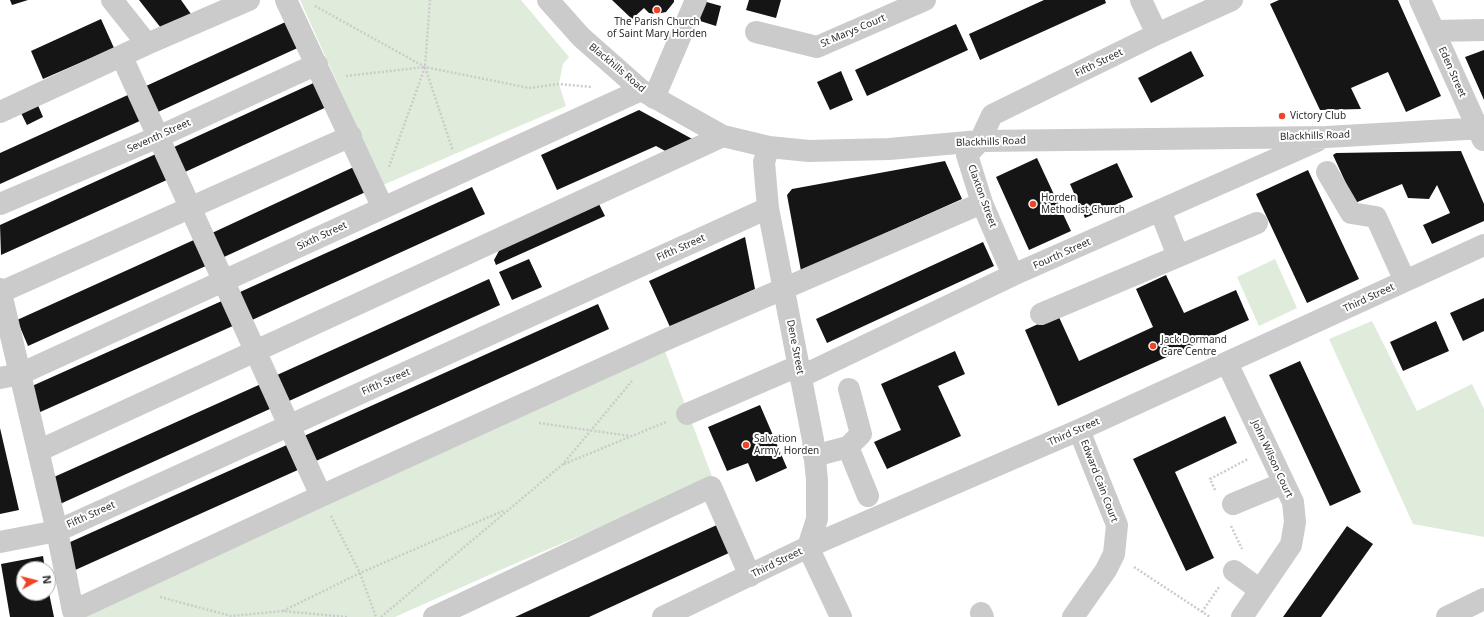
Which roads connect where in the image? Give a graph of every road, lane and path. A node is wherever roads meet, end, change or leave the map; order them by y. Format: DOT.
graph roads {
  1 [pos="112,0"];
  2 [pos="249,0"];
  3 [pos="286,0"];
  4 [pos="430,0"];
  5 [pos="548,0"];
  6 [pos="696,0"];
  7 [pos="925,0"];
  8 [pos="1141,0"];
  9 [pos="1232,0"];
  10 [pos="1420,0"];
  11 [pos="310,4"];
  12 [pos="206,8"];
  13 [pos="1484,30"];
  14 [pos="1434,31"];
  15 [pos="756,32"];
  16 [pos="1157,34"];
  17 [pos="147,44"];
  18 [pos="122,57"];
  19 [pos="425,67"];
  20 [pos="320,71"];
  21 [pos="597,87"];
  22 [pos="648,94"];
  23 [pos="0,112"];
  24 [pos="1482,133"];
  25 [pos="351,136"];
  26 [pos="723,136"];
  27 [pos="158,137"];
  28 [pos="1326,137"];
  29 [pos="980,141"];
  30 [pos="769,148"];
  31 [pos="388,170"];
  32 [pos="460,172"];
  33 [pos="1328,172"];
  34 [pos="982,203"];
  35 [pos="0,204"];
  36 [pos="190,208"];
  37 [pos="383,208"];
  38 [pos="768,208"];
  39 [pos="1160,210"];
  40 [pos="1257,223"];
  41 [pos="1484,245"];
  42 [pos="1178,256"];
  43 [pos="1014,275"];
  44 [pos="1405,281"];
  45 [pos="223,282"];
  46 [pos="784,288"];
  47 [pos="0,291"];
  48 [pos="1041,314"];
  49 [pos="255,351"];
  50 [pos="1227,363"];
  51 [pos="799,371"];
  52 [pos="10,376"];
  53 [pos="636,376"];
  54 [pos="849,389"];
  55 [pos="687,414"];
  56 [pos="536,422"];
  57 [pos="289,426"];
  58 [pos="591,430"];
  59 [pos="1079,430"];
  60 [pos="630,436"];
  61 [pos="848,447"];
  62 [pos="38,451"];
  63 [pos="814,456"];
  64 [pos="564,464"];
  65 [pos="1284,483"];
  66 [pos="321,496"];
  67 [pos="868,496"];
  68 [pos="1233,504"];
  69 [pos="509,508"];
  70 [pos="57,531"];
  71 [pos="0,542"];
  72 [pos="808,547"];
  73 [pos="1114,554"];
  74 [pos="1234,571"];
  75 [pos="360,573"];
  76 [pos="750,576"];
  77 [pos="124,587"];
  78 [pos="1260,590"];
  79 [pos="1484,599"];
  80 [pos="283,611"];
  81 [pos="74,614"];
  82 [pos="230,616"];
  83 [pos="347,617"];
  84 [pos="376,617"];
  85 [pos="381,617"];
  86 [pos="434,617"];
  87 [pos="663,617"];
  88 [pos="841,617"];
  89 [pos="1073,617"];
  90 [pos="1210,617"];
  91 [pos="1242,617"];
  92 [pos="1447,617"];
  1 -- 17 [label="street"];
  2 -- 12 [label="street"];
  3 -- 20 [label="street"];
  4 -- 19 [label="path"];
  5 -- 22 [label="street, Blackhills Road"];
  6 -- 22 [label="street"];
  7 -- 15 [label="street, St Marys Court"];
  8 -- 16 [label="street"];
  9 -- 16 [label="street, Fifth Street"];
  10 -- 14 [label="street, Eden Street"];
  11 -- 19 [label="path"];
  12 -- 17 [label="street"];
  13 -- 14 [label="street"];
  14 -- 24 [label="street, Eden Street"];
  16 -- 29 [label="street, Fifth Street"];
  17 -- 18 [label="street"];
  18 -- 23 [label="street"];
  18 -- 27 [label="street"];
  19 -- 20 [label="path"];
  19 -- 21 [label="path"];
  19 -- 31 [label="path"];
  19 -- 32 [label="path"];
  20 -- 25 [label="street"];
  20 -- 27 [label="street, Seventh Street"];
  22 -- 26 [label="street, Blackhills Road"];
  22 -- 32 [label="street, Sixth Street"];
  24 -- 28 [label="street, Blackhills Road"];
  25 -- 36 [label="street"];
  25 -- 37 [label="street"];
  26 -- 30 [label="street, Blackhills Road"];
  26 -- 49 [label="street"];
  27 -- 35 [label="street, Seventh Street"];
  27 -- 36 [label="street"];
  28 -- 29 [label="street, Blackhills Road"];
  28 -- 39 [label="street, Fourth Street"];
  29 -- 30 [label="street, Blackhills Road"];
  29 -- 34 [label="street, Claxton Street"];
  30 -- 38 [label="street, Dene Street"];
  32 -- 37 [label="street, Sixth Street"];
  33 -- 44 [label="street"];
  34 -- 43 [label="street, Claxton Street"];
  34 -- 46 [label="street"];
  36 -- 45 [label="street"];
  36 -- 47 [label="street"];
  37 -- 45 [label="street, Sixth Street"];
  38 -- 46 [label="street, Dene Street"];
  38 -- 57 [label="street, Fifth Street"];
  39 -- 42 [label="street"];
  39 -- 43 [label="street, Fourth Street"];
  40 -- 42 [label="street"];
  41 -- 44 [label="street, Third Street"];
  42 -- 48 [label="street"];
  43 -- 51 [label="street, Fourth Street"];
  44 -- 50 [label="street, Third Street"];
  45 -- 49 [label="street"];
  45 -- 52 [label="street, Sixth Street"];
  46 -- 51 [label="street, Dene Street"];
  46 -- 66 [label="street"];
  47 -- 52 [label="street"];
  49 -- 57 [label="street"];
  49 -- 62 [label="street"];
  50 -- 59 [label="street, Third Street"];
  50 -- 65 [label="street, John Wilson Court"];
  51 -- 55 [label="street, Fourth Street"];
  51 -- 63 [label="street, Dene Street"];
  52 -- 62 [label="street"];
  53 -- 58 [label="path"];
  54 -- 61 [label="street"];
  55 -- 60 [label="path"];
  56 -- 58 [label="path"];
  57 -- 66 [label="street"];
  57 -- 70 [label="street, Fifth Street"];
  58 -- 60 [label="path"];
  58 -- 64 [label="path"];
  59 -- 72 [label="street, Third Street"];
  59 -- 73 [label="street, Edward Cain Court"];
  60 -- 64 [label="path"];
  61 -- 63 [label="street"];
  61 -- 67 [label="street"];
  62 -- 70 [label="street"];
  63 -- 72 [label="street, Dene Street"];
  64 -- 69 [label="path"];
  65 -- 68 [label="street"];
  65 -- 78 [label="street, John Wilson Court"];
  66 -- 75 [label="path"];
  66 -- 77 [label="street"];
  69 -- 75 [label="path"];
  69 -- 85 [label="path"];
  70 -- 71 [label="street, Fifth Street"];
  70 -- 81 [label="street"];
  72 -- 76 [label="street, Third Street"];
  72 -- 88 [label="street"];
  73 -- 89 [label="street, Edward Cain Court"];
  73 -- 90 [label="path"];
  74 -- 78 [label="street"];
  75 -- 80 [label="path"];
  75 -- 84 [label="path"];
  76 -- 86 [label="street"];
  76 -- 87 [label="street, Third Street"];
  77 -- 81 [label="street"];
  77 -- 82 [label="path"];
  78 -- 91 [label="street, John Wilson Court"];
  79 -- 92 [label="street"];
  80 -- 82 [label="path"];
  80 -- 83 [label="path"];
}
